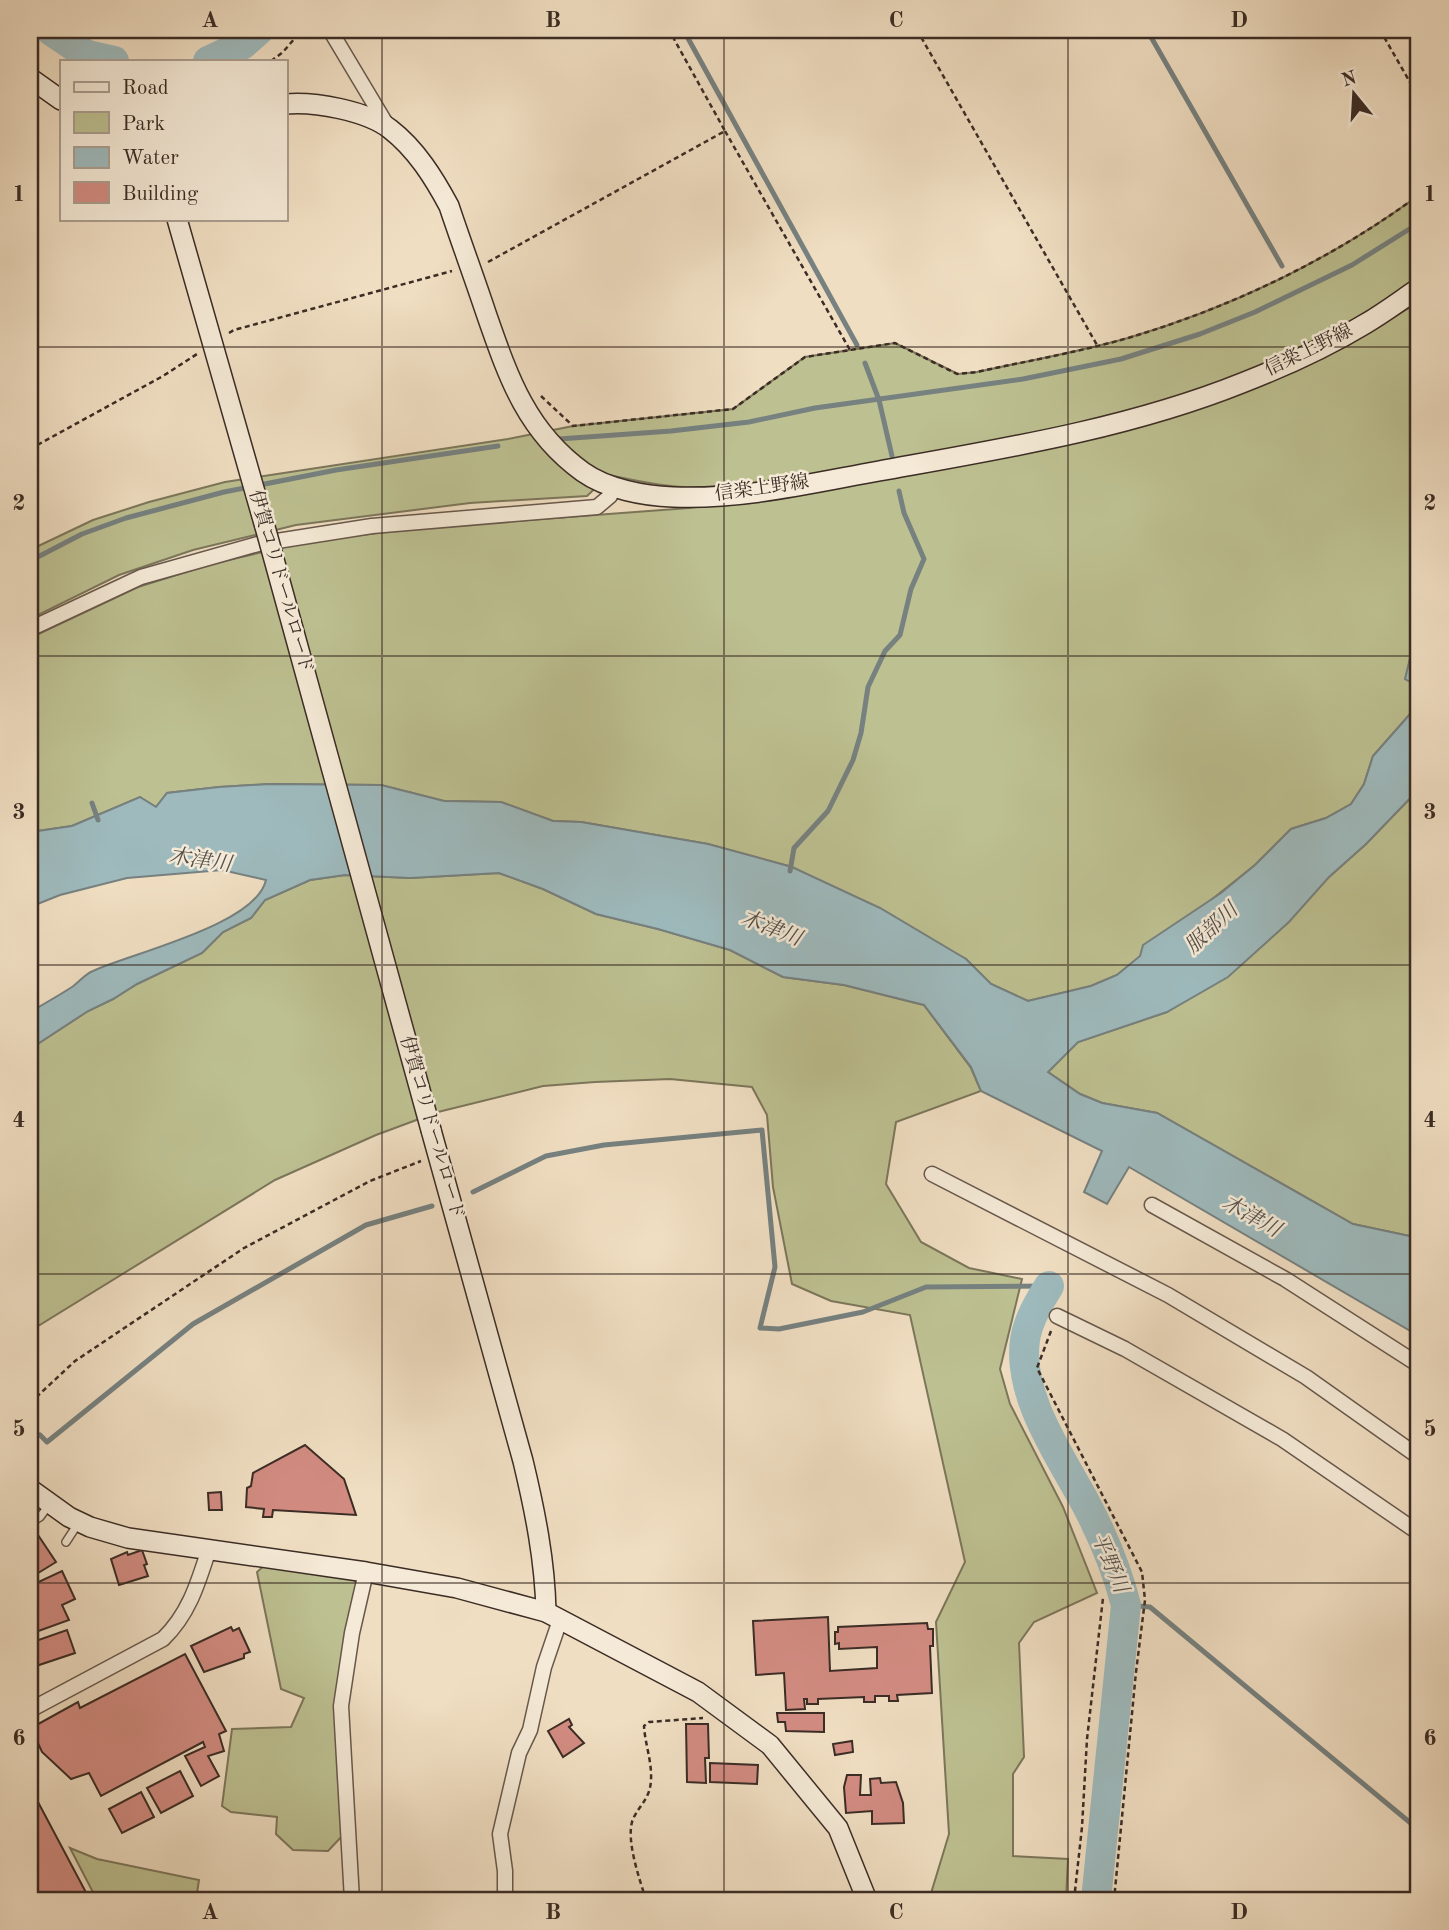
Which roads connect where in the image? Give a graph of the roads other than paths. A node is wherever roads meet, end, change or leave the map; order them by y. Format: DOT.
graph roads {
  1 [pos="330,30"];
  2 [pos="30,78"];
  3 [pos="60,99"];
  4 [pos="287,104"];
  5 [pos="388,128"];
  6 [pos="177,220"];
  7 [pos="1419,288"];
  8 [pos="614,486"];
  9 [pos="30,629"];
  10 [pos="932,1174"];
  11 [pos="1152,1205"];
  12 [pos="1057,1316"];
  13 [pos="1419,1365"];
  14 [pos="1419,1457"];
  15 [pos="30,1489"];
  16 [pos="49,1505"];
  17 [pos="79,1522"];
  18 [pos="30,1523"];
  19 [pos="1419,1533"];
  20 [pos="66,1542"];
  21 [pos="209,1549"];
  22 [pos="366,1572"];
  23 [pos="553,1616"];
  24 [pos="30,1710"];
  25 [pos="352,1900"];
  26 [pos="505,1900"];
  27 [pos="867,1900"];
  1 -- 5 [label="street"];
  2 -- 3 [label="street"];
  4 -- 5 [label="street, 信楽上野線"];
  5 -- 8 [label="street, 信楽上野線"];
  6 -- 23 [label="street, 伊賀コリドールロード, bridge"];
  7 -- 8 [label="street, 信楽上野線"];
  8 -- 9 [label="street"];
  10 -- 14 [label="street"];
  11 -- 13 [label="street"];
  12 -- 19 [label="street"];
  15 -- 16 [label="street"];
  16 -- 17 [label="street"];
  16 -- 18 [label="lane"];
  17 -- 20 [label="lane"];
  17 -- 21 [label="street"];
  21 -- 22 [label="street"];
  21 -- 24 [label="street"];
  22 -- 23 [label="street"];
  22 -- 25 [label="street"];
  23 -- 26 [label="street"];
  23 -- 27 [label="street"];
}
